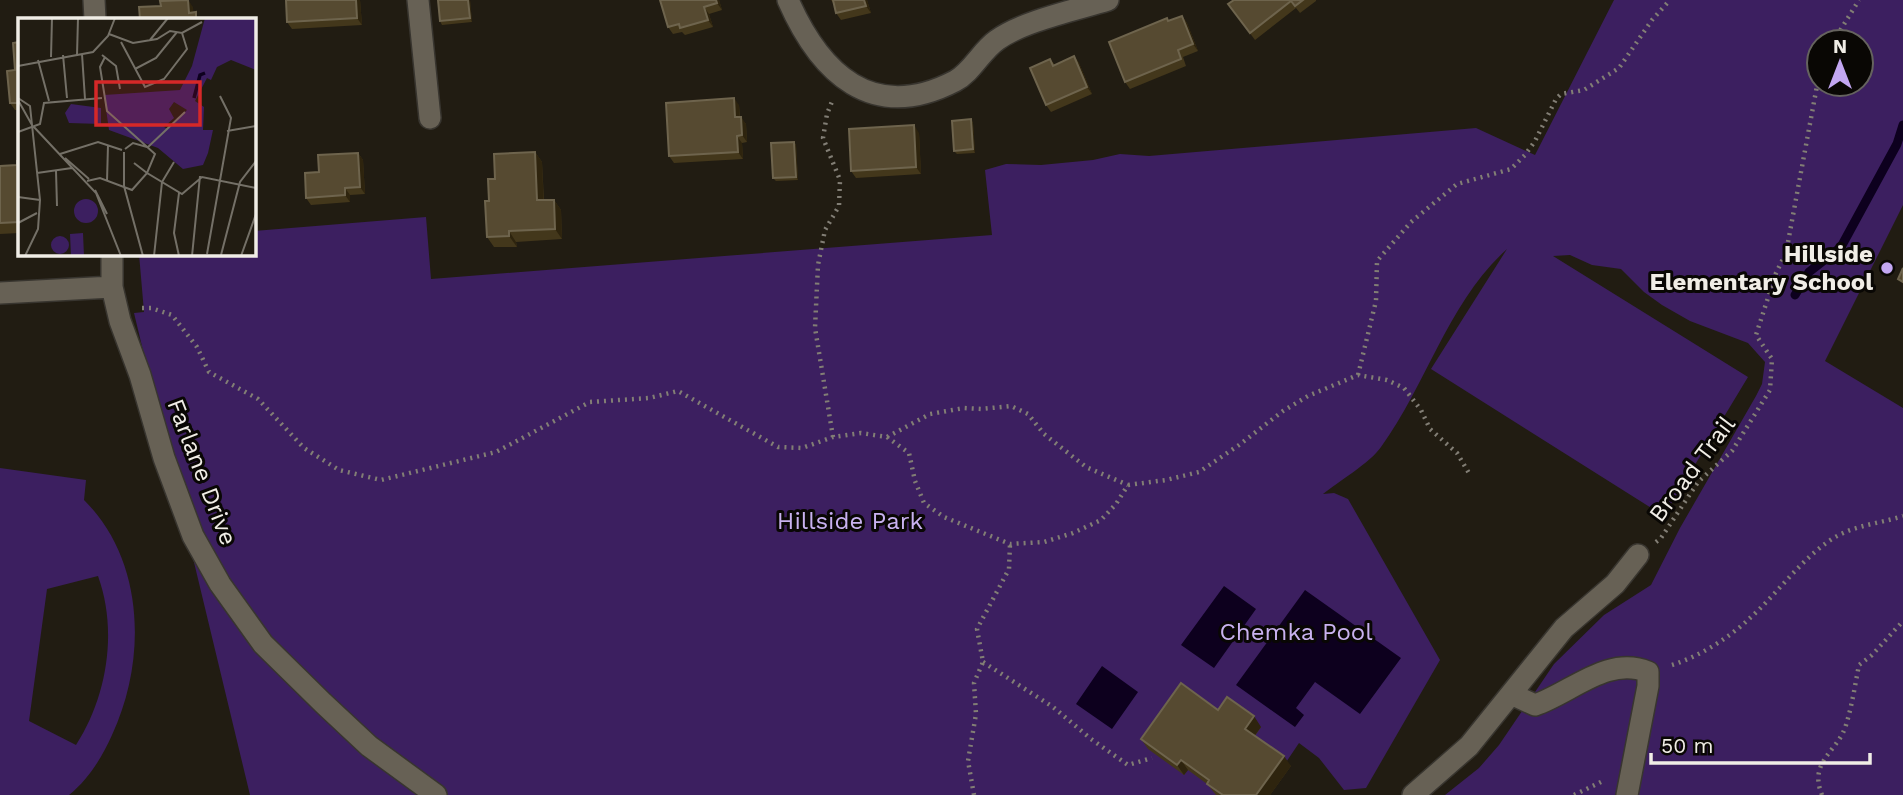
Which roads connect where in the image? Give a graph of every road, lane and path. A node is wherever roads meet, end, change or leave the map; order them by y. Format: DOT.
graph roads {
  1 [pos="94,0"];
  2 [pos="418,0"];
  3 [pos="788,0"];
  4 [pos="1108,0"];
  5 [pos="1670,0"];
  6 [pos="1860,0"];
  7 [pos="95,18"];
  8 [pos="1842,28"];
  9 [pos="843,77"];
  10 [pos="1815,98"];
  11 [pos="430,118"];
  12 [pos="112,256"];
  13 [pos="0,292"];
  14 [pos="114,297"];
  15 [pos="1358,374"];
  16 [pos="833,437"];
  17 [pos="887,437"];
  18 [pos="1470,475"];
  19 [pos="1128,485"];
  20 [pos="1903,516"];
  21 [pos="1010,544"];
  22 [pos="1638,555"];
  23 [pos="1903,621"];
  24 [pos="984,662"];
  25 [pos="1648,672"];
  26 [pos="1511,694"];
  27 [pos="1152,758"];
  28 [pos="436,795"];
  29 [pos="974,795"];
  30 [pos="1413,795"];
  31 [pos="1626,795"];
  32 [pos="1822,795"];
  1 -- 7 [label="street"];
  2 -- 11 [label="street"];
  3 -- 9 [label="street"];
  4 -- 9 [label="street"];
  5 -- 15 [label="path"];
  6 -- 8 [label="path"];
  9 -- 16 [label="path"];
  10 -- 22 [label="path, Broad Trail"];
  12 -- 14 [label="street, Farlane Drive"];
  13 -- 14 [label="street"];
  14 -- 16 [label="path"];
  14 -- 28 [label="street, Farlane Drive"];
  15 -- 18 [label="path"];
  15 -- 19 [label="path"];
  16 -- 17 [label="path"];
  17 -- 19 [label="path"];
  17 -- 21 [label="path"];
  19 -- 21 [label="path"];
  20 -- 25 [label="path"];
  21 -- 24 [label="path"];
  22 -- 26 [label="street"];
  23 -- 32 [label="path"];
  24 -- 27 [label="path"];
  24 -- 29 [label="path"];
  25 -- 26 [label="street"];
  25 -- 31 [label="street"];
  26 -- 30 [label="street"];
}
